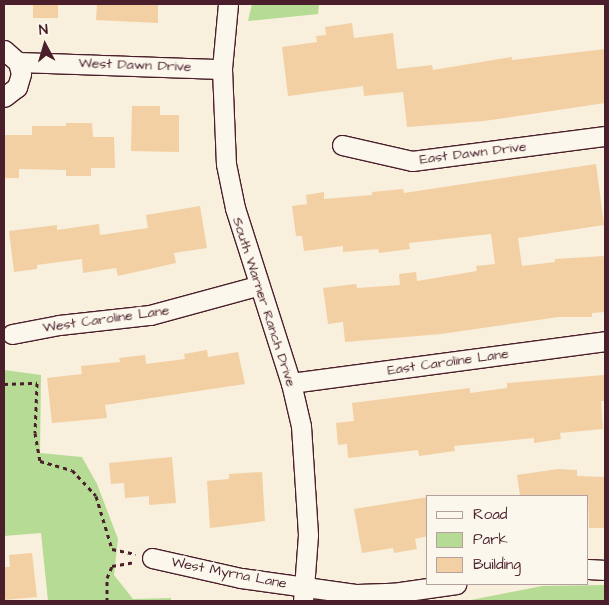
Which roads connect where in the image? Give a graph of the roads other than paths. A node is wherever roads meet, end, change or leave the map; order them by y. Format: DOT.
graph roads {
  1 [pos="228,4"];
  2 [pos="11,56"];
  3 [pos="222,69"];
  4 [pos="4,97"];
  5 [pos="605,136"];
  6 [pos="342,145"];
  7 [pos="257,286"];
  8 [pos="12,334"];
  9 [pos="605,341"];
  10 [pos="291,383"];
  11 [pos="152,558"];
  12 [pos="589,569"];
  13 [pos="605,570"];
  14 [pos="449,585"];
  15 [pos="304,594"];
  1 -- 3 [label="street, South Warner Ranch Drive"];
  2 -- 3 [label="street, West Dawn Drive"];
  2 -- 4 [label="street, West Dawn Drive"];
  3 -- 7 [label="street, South Warner Ranch Drive"];
  5 -- 6 [label="street, East Dawn Drive"];
  7 -- 8 [label="street, West Caroline Lane"];
  7 -- 10 [label="street, South Warner Ranch Drive"];
  9 -- 10 [label="street, East Caroline Lane"];
  10 -- 15 [label="street, South Warner Ranch Drive"];
  11 -- 15 [label="street, West Myrna Lane"];
  12 -- 13 [label="street"];
  14 -- 15 [label="street, West Myrna Lane"];
}
